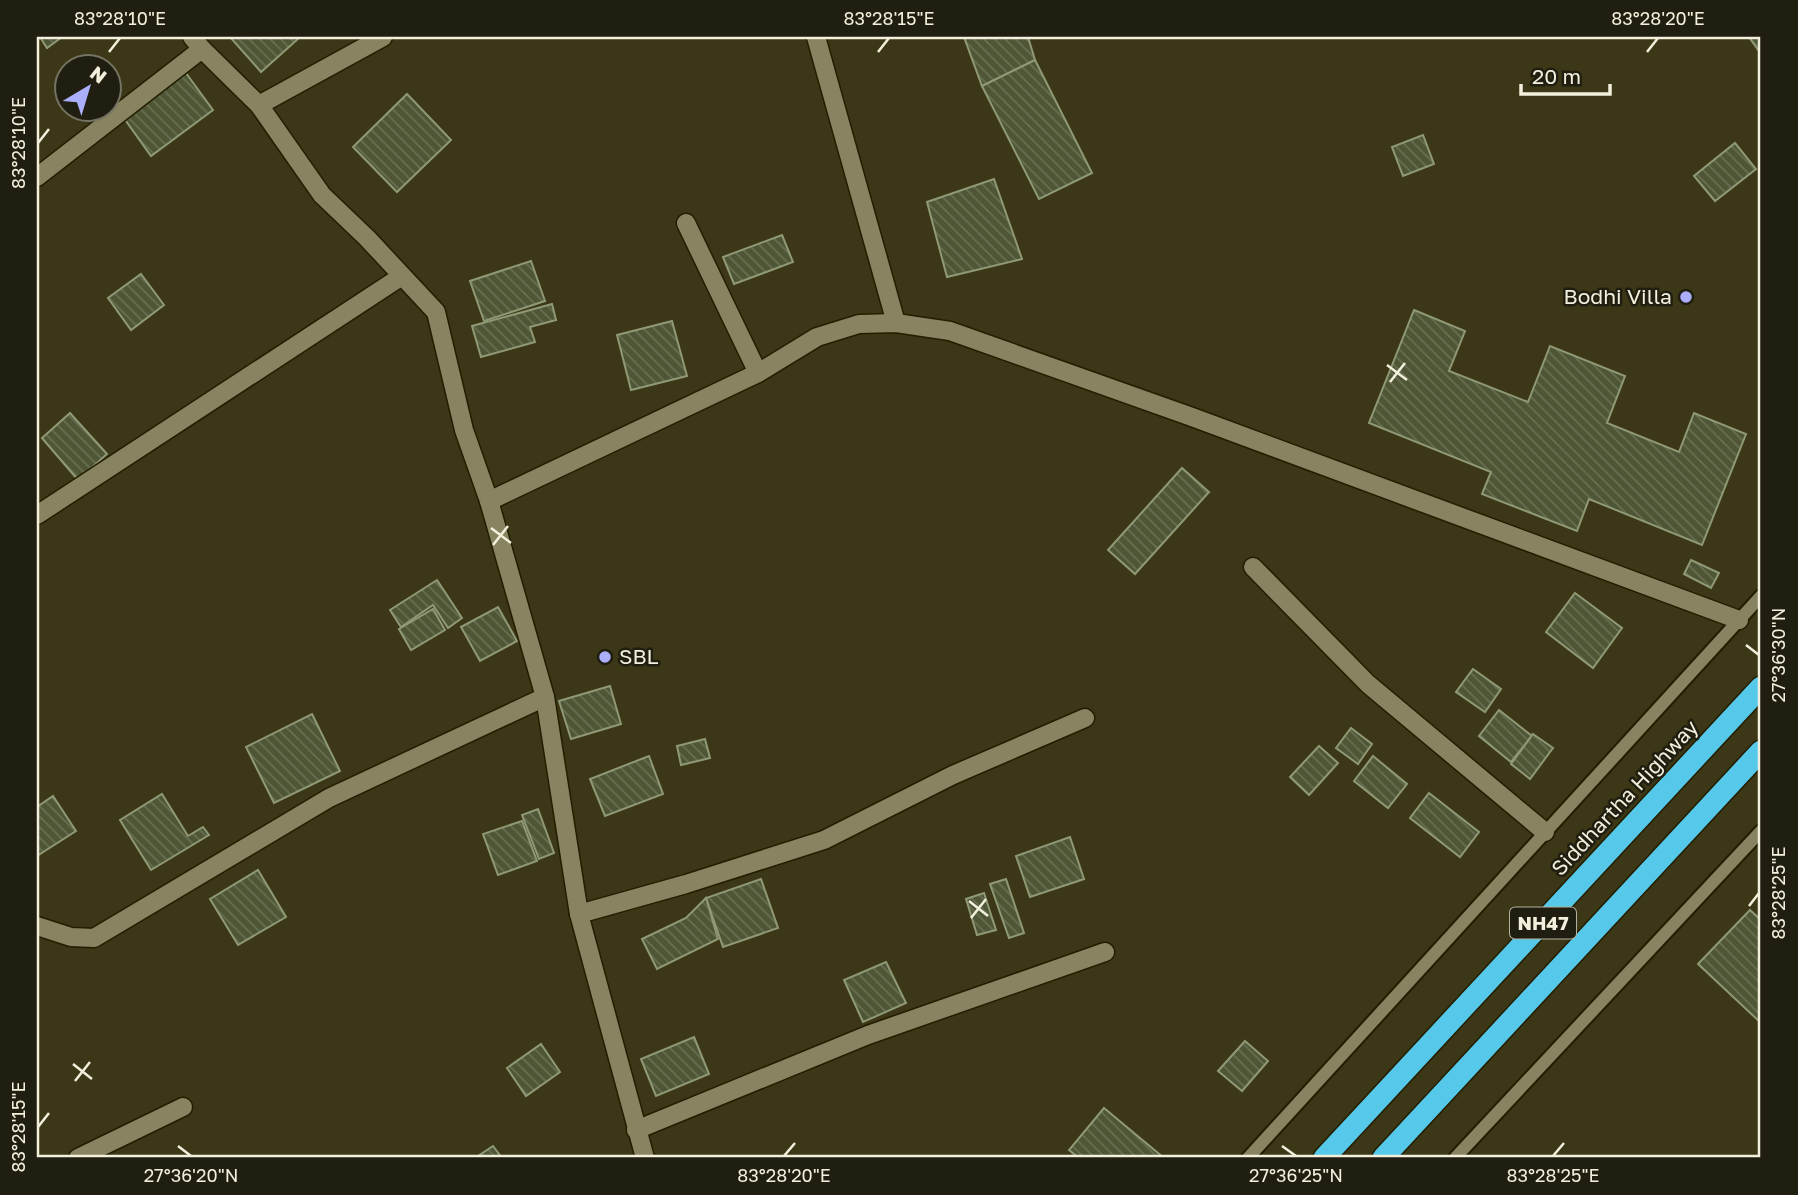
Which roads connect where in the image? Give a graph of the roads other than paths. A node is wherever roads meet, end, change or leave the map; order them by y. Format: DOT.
graph roads {
  1 [pos="383,37"];
  2 [pos="816,37"];
  3 [pos="197,43"];
  4 [pos="259,105"];
  5 [pos="37,177"];
  6 [pos="686,223"];
  7 [pos="402,275"];
  8 [pos="896,323"];
  9 [pos="758,373"];
  10 [pos="489,501"];
  11 [pos="37,515"];
  12 [pos="1254,567"];
  13 [pos="1761,596"];
  14 [pos="1739,620"];
  15 [pos="1761,687"];
  16 [pos="545,697"];
  17 [pos="1085,719"];
  18 [pos="1761,751"];
  19 [pos="1761,831"];
  20 [pos="1545,832"];
  21 [pos="579,914"];
  22 [pos="37,926"];
  23 [pos="1105,952"];
  24 [pos="183,1107"];
  25 [pos="636,1130"];
  26 [pos="78,1158"];
  27 [pos="645,1158"];
  28 [pos="1248,1158"];
  29 [pos="1324,1158"];
  30 [pos="1383,1158"];
  31 [pos="1455,1158"];
  1 -- 4 [label="street"];
  2 -- 8 [label="street"];
  3 -- 4 [label="street"];
  3 -- 5 [label="street"];
  4 -- 7 [label="street"];
  6 -- 9 [label="street"];
  7 -- 10 [label="street"];
  7 -- 11 [label="street"];
  8 -- 9 [label="street"];
  8 -- 14 [label="street"];
  9 -- 10 [label="street"];
  10 -- 16 [label="street"];
  12 -- 20 [label="street"];
  13 -- 14 [label="lane"];
  14 -- 20 [label="lane"];
  15 -- 29 [label="highway, Siddhartha Highway / NH47"];
  16 -- 21 [label="street"];
  16 -- 22 [label="street"];
  17 -- 21 [label="street"];
  18 -- 30 [label="highway, NH47"];
  19 -- 31 [label="lane"];
  20 -- 28 [label="lane"];
  21 -- 25 [label="street"];
  23 -- 25 [label="street"];
  24 -- 26 [label="street"];
  25 -- 27 [label="street"];
}
